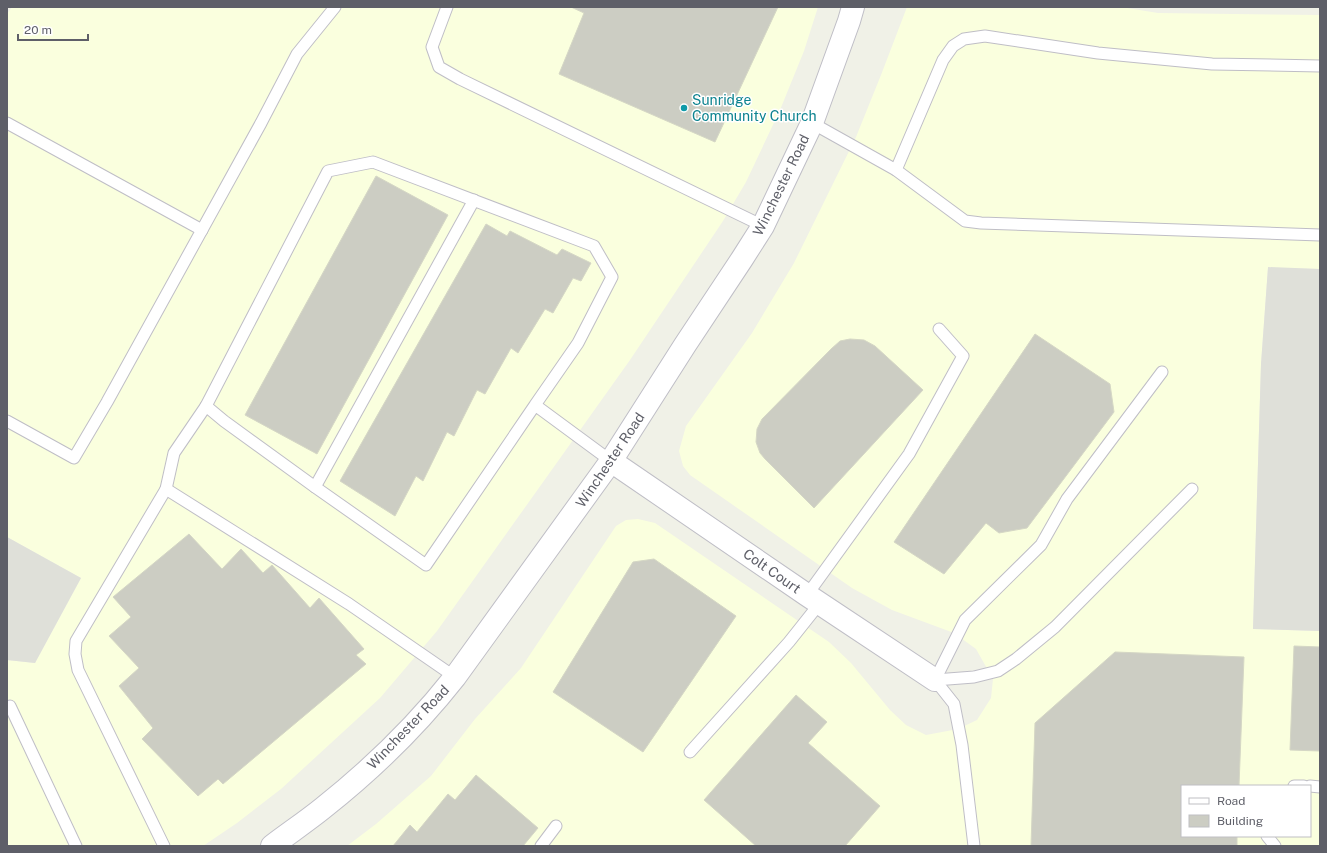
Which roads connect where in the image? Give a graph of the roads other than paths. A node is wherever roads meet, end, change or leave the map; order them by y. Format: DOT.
graph roads {
  1 [pos="335,7"];
  2 [pos="447,7"];
  3 [pos="853,7"];
  4 [pos="1320,66"];
  5 [pos="7,123"];
  6 [pos="812,123"];
  7 [pos="896,170"];
  8 [pos="474,200"];
  9 [pos="763,226"];
  10 [pos="202,230"];
  11 [pos="1320,235"];
  12 [pos="939,330"];
  13 [pos="1162,372"];
  14 [pos="535,405"];
  15 [pos="206,406"];
  16 [pos="7,420"];
  17 [pos="611,461"];
  18 [pos="315,487"];
  19 [pos="166,489"];
  20 [pos="1192,489"];
  21 [pos="814,599"];
  22 [pos="455,677"];
  23 [pos="935,680"];
  24 [pos="10,706"];
  25 [pos="690,752"];
  26 [pos="556,826"];
  27 [pos="1268,837"];
  28 [pos="76,846"];
  29 [pos="164,846"];
  30 [pos="272,846"];
  31 [pos="541,846"];
  32 [pos="974,846"];
  33 [pos="1275,846"];
  1 -- 10 [label="lane"];
  2 -- 9 [label="lane"];
  3 -- 6 [label="street, Winchester Road"];
  4 -- 7 [label="lane"];
  5 -- 10 [label="lane"];
  6 -- 7 [label="lane"];
  6 -- 9 [label="street, Winchester Road"];
  7 -- 11 [label="lane"];
  8 -- 14 [label="lane"];
  8 -- 15 [label="lane"];
  8 -- 18 [label="lane"];
  9 -- 17 [label="street, Winchester Road"];
  10 -- 16 [label="lane"];
  12 -- 21 [label="lane"];
  13 -- 23 [label="lane"];
  14 -- 17 [label="lane"];
  14 -- 18 [label="lane"];
  15 -- 18 [label="lane"];
  15 -- 19 [label="lane"];
  17 -- 21 [label="street, Colt Court"];
  17 -- 22 [label="street, Winchester Road"];
  19 -- 22 [label="lane"];
  19 -- 29 [label="lane"];
  20 -- 23 [label="lane"];
  21 -- 23 [label="street, Colt Court"];
  21 -- 25 [label="lane"];
  22 -- 30 [label="street, Winchester Road"];
  23 -- 32 [label="lane"];
  24 -- 28 [label="lane"];
  26 -- 31 [label="lane"];
  27 -- 33 [label="lane"];
}
